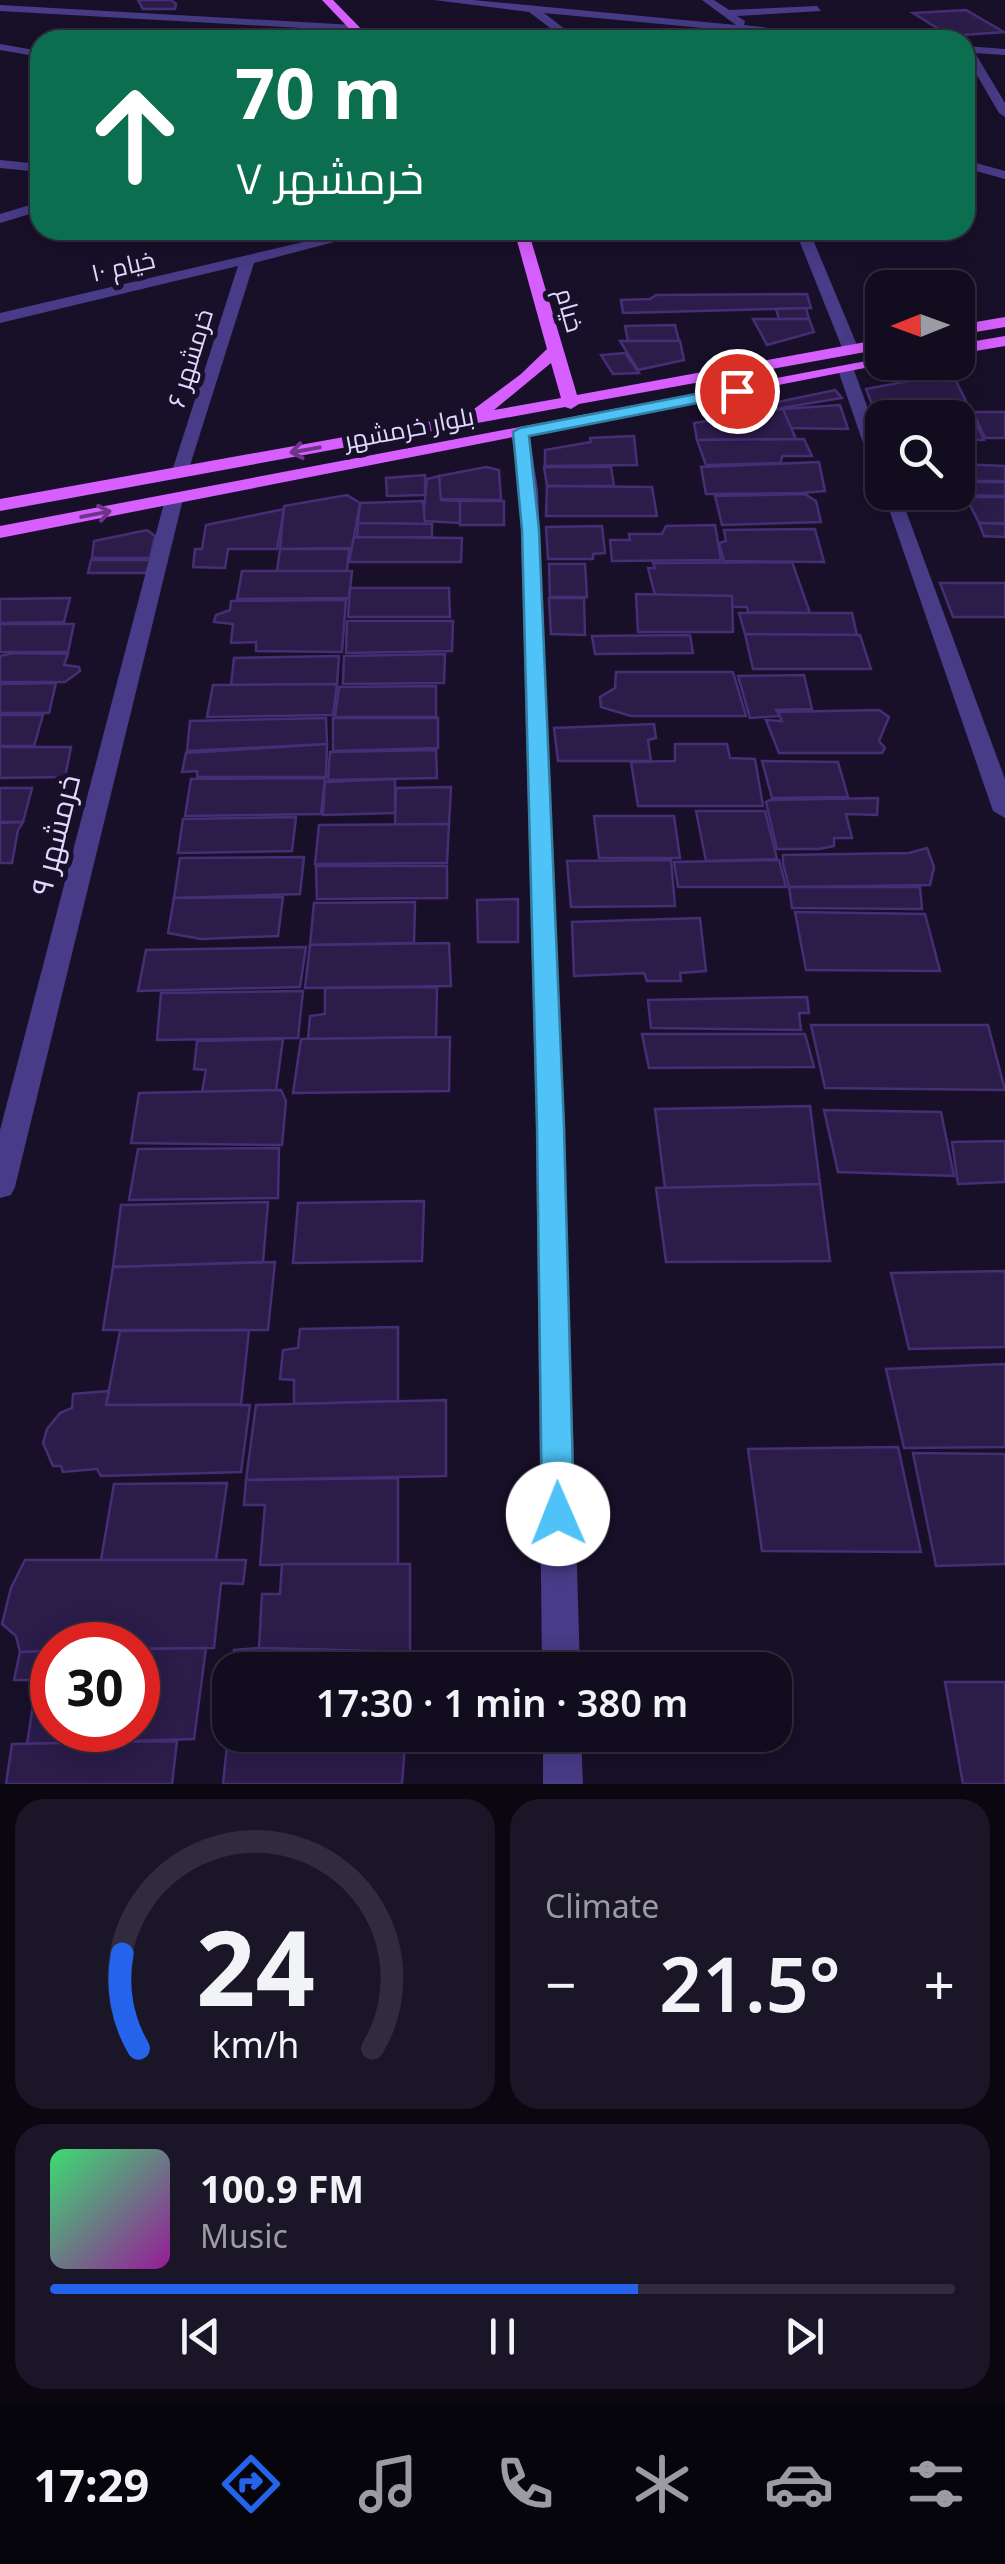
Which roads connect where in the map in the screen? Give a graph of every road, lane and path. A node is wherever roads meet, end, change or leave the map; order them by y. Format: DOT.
graph roads {
  1 [pos="124,0"];
  2 [pos="327,0"];
  3 [pos="439,0"];
  4 [pos="562,0"];
  5 [pos="708,0"];
  6 [pos="516,4"];
  7 [pos="0,8"];
  8 [pos="532,9"];
  9 [pos="817,9"];
  10 [pos="555,12"];
  11 [pos="726,13"];
  12 [pos="134,16"];
  13 [pos="480,19"];
  14 [pos="262,25"];
  15 [pos="142,28"];
  16 [pos="354,28"];
  17 [pos="259,30"];
  18 [pos="559,30"];
  19 [pos="700,30"];
  20 [pos="751,30"];
  21 [pos="0,47"];
  22 [pos="975,50"];
  23 [pos="30,52"];
  24 [pos="1005,52"];
  25 [pos="975,64"];
  26 [pos="1005,112"];
  27 [pos="0,164"];
  28 [pos="30,167"];
  29 [pos="975,167"];
  30 [pos="1005,175"];
  31 [pos="30,209"];
  32 [pos="0,219"];
  33 [pos="331,240"];
  34 [pos="525,240"];
  35 [pos="806,240"];
  36 [pos="247,260"];
  37 [pos="0,318"];
  38 [pos="1005,322"];
  39 [pos="975,327"];
  40 [pos="1005,340"];
  41 [pos="975,346"];
  42 [pos="865,347"];
  43 [pos="555,350"];
  44 [pos="852,350"];
  45 [pos="865,366"];
  46 [pos="846,370"];
  47 [pos="570,404"];
  48 [pos="464,422"];
  49 [pos="865,424"];
  50 [pos="520,432"];
  51 [pos="181,471"];
  52 [pos="174,499"];
  53 [pos="0,505"];
  54 [pos="896,510"];
  55 [pos="0,532"];
  56 [pos="1005,812"];
  57 [pos="0,1187"];
  58 [pos="561,1652"];
  59 [pos="563,1752"];
  60 [pos="564,1784"];
  1 -- 12 [label="street"];
  2 -- 16 [label="main road"];
  3 -- 6 [label="street"];
  4 -- 10 [label="street"];
  5 -- 11 [label="street"];
  6 -- 8 [label="street"];
  6 -- 13 [label="street"];
  7 -- 12 [label="street"];
  8 -- 10 [label="street"];
  8 -- 18 [label="street"];
  9 -- 11 [label="street"];
  10 -- 19 [label="street"];
  11 -- 20 [label="street"];
  12 -- 14 [label="street"];
  12 -- 15 [label="street"];
  14 -- 16 [label="street"];
  14 -- 17 [label="street"];
  21 -- 23 [label="street"];
  22 -- 24 [label="street"];
  25 -- 26 [label="street"];
  27 -- 28 [label="street"];
  29 -- 30 [label="street"];
  31 -- 32 [label="street"];
  33 -- 36 [label="street, خیام ۱۰"];
  34 -- 43 [label="main road, خیام"];
  35 -- 44 [label="street"];
  36 -- 37 [label="street, خیام ۱۰"];
  36 -- 51 [label="street, خرمشهر ۶"];
  38 -- 39 [label="main road"];
  40 -- 41 [label="main road"];
  42 -- 44 [label="main road, بلوار خرمشهر"];
  43 -- 47 [label="main road, خیام"];
  43 -- 48 [label="main road"];
  44 -- 47 [label="main road, بلوار خرمشهر"];
  45 -- 46 [label="main road, بلوار خرمشهر"];
  46 -- 49 [label="street"];
  46 -- 50 [label="main road, بلوار خرمشهر"];
  47 -- 48 [label="main road, بلوار خرمشهر"];
  48 -- 51 [label="main road, بلوار خرمشهر, one-way"];
  50 -- 52 [label="main road, بلوار خرمشهر"];
  50 -- 58 [label="street"];
  51 -- 53 [label="main road, بلوار خرمشهر"];
  55 -- 52 [label="main road, بلوار خرمشهر, one-way"];
  52 -- 57 [label="street, خرمشهر ۹"];
  54 -- 56 [label="street"];
  59 -- 60 [label="street"];
}
